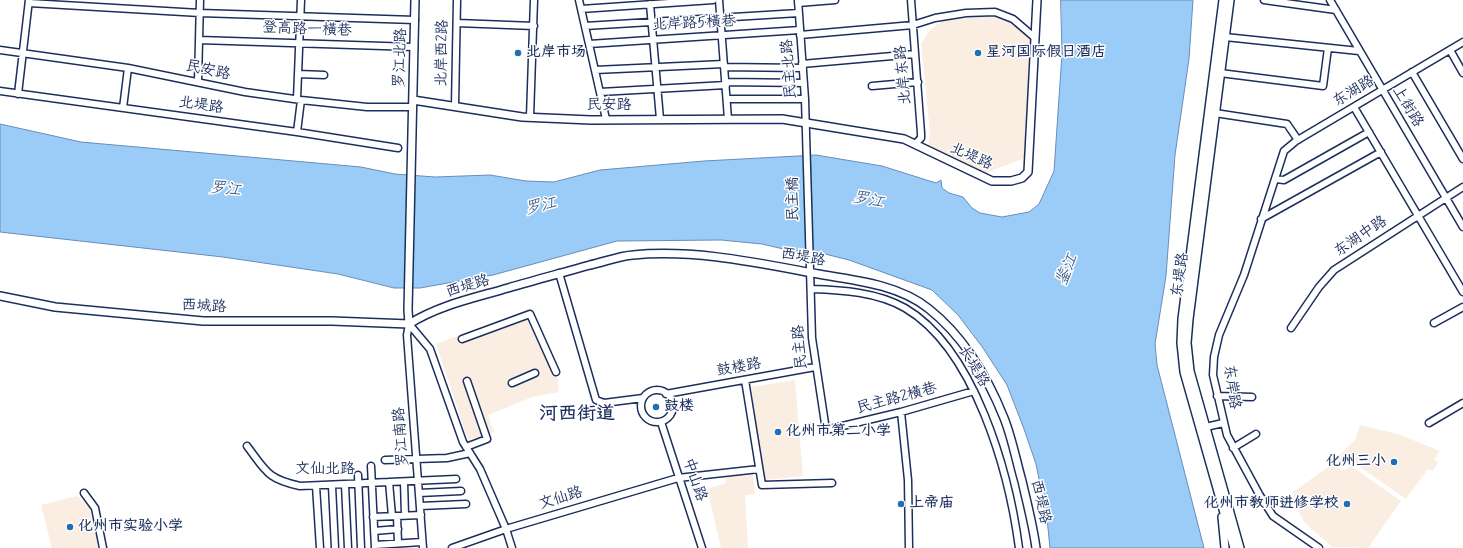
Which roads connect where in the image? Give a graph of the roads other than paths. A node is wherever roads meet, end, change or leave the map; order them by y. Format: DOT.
graph roads {
  1 [pos="200,0"];
  2 [pos="301,0"];
  3 [pos="415,0"];
  4 [pos="457,0"];
  5 [pos="534,0"];
  6 [pos="579,0"];
  7 [pos="712,0"];
  8 [pos="719,0"];
  9 [pos="835,0"];
  10 [pos="911,0"];
  11 [pos="1037,0"];
  12 [pos="1223,0"];
  13 [pos="1230,0"];
  14 [pos="1264,0"];
  15 [pos="1330,0"];
  16 [pos="798,1"];
  17 [pos="29,2"];
  18 [pos="650,4"];
  19 [pos="582,9"];
  20 [pos="1336,10"];
  21 [pos="200,12"];
  22 [pos="799,13"];
  23 [pos="300,16"];
  24 [pos="720,18"];
  25 [pos="415,20"];
  26 [pos="652,22"];
  27 [pos="457,23"];
  28 [pos="913,25"];
  29 [pos="534,26"];
  30 [pos="585,26"];
  31 [pos="800,33"];
  32 [pos="722,36"];
  33 [pos="1034,37"];
  34 [pos="1225,37"];
  35 [pos="199,40"];
  36 [pos="653,40"];
  37 [pos="1463,42"];
  38 [pos="299,43"];
  39 [pos="589,44"];
  40 [pos="414,47"];
  41 [pos="1328,48"];
  42 [pos="0,50"];
  43 [pos="1450,50"];
  44 [pos="1359,51"];
  45 [pos="23,53"];
  46 [pos="915,54"];
  47 [pos="724,66"];
  48 [pos="802,66"];
  49 [pos="656,67"];
  50 [pos="128,68"];
  51 [pos="595,70"];
  52 [pos="1412,72"];
  53 [pos="1220,73"];
  54 [pos="1463,73"];
  55 [pos="298,74"];
  56 [pos="324,75"];
  57 [pos="198,82"];
  58 [pos="918,82"];
  59 [pos="726,83"];
  60 [pos="804,83"];
  61 [pos="872,86"];
  62 [pos="658,89"];
  63 [pos="1382,90"];
  64 [pos="0,91"];
  65 [pos="600,92"];
  66 [pos="18,94"];
  67 [pos="727,99"];
  68 [pos="805,99"];
  69 [pos="299,100"];
  70 [pos="412,103"];
  71 [pos="454,106"];
  72 [pos="1354,107"];
  73 [pos="123,108"];
  74 [pos="1215,113"];
  75 [pos="530,117"];
  76 [pos="606,119"];
  77 [pos="660,119"];
  78 [pos="728,119"];
  79 [pos="806,124"];
  80 [pos="297,132"];
  81 [pos="1369,132"];
  82 [pos="806,137"];
  83 [pos="921,138"];
  84 [pos="1298,140"];
  85 [pos="914,144"];
  86 [pos="398,148"];
  87 [pos="925,150"];
  88 [pos="1380,152"];
  89 [pos="1463,159"];
  90 [pos="1276,179"];
  91 [pos="1463,187"];
  92 [pos="1446,197"];
  93 [pos="1418,215"];
  94 [pos="1261,219"];
  95 [pos="1463,226"];
  96 [pos="809,261"];
  97 [pos="809,272"];
  98 [pos="559,273"];
  99 [pos="811,289"];
  100 [pos="1463,292"];
  101 [pos="0,296"];
  102 [pos="1463,307"];
  103 [pos="1434,323"];
  104 [pos="409,324"];
  105 [pos="1291,328"];
  106 [pos="462,339"];
  107 [pos="815,367"];
  108 [pos="556,372"];
  109 [pos="535,373"];
  110 [pos="745,380"];
  111 [pos="467,381"];
  112 [pos="512,383"];
  113 [pos="974,391"];
  114 [pos="666,394"];
  115 [pos="1217,396"];
  116 [pos="1252,397"];
  117 [pos="643,398"];
  118 [pos="1463,403"];
  119 [pos="901,412"];
  120 [pos="661,422"];
  121 [pos="1223,423"];
  122 [pos="1429,423"];
  123 [pos="1206,427"];
  124 [pos="826,430"];
  125 [pos="1256,434"];
  126 [pos="247,446"];
  127 [pos="466,447"];
  128 [pos="1233,448"];
  129 [pos="470,453"];
  130 [pos="416,459"];
  131 [pos="385,460"];
  132 [pos="371,466"];
  133 [pos="760,469"];
  134 [pos="358,475"];
  135 [pos="678,478"];
  136 [pos="456,479"];
  137 [pos="418,481"];
  138 [pos="389,482"];
  139 [pos="404,482"];
  140 [pos="832,483"];
  141 [pos="358,484"];
  142 [pos="372,484"];
  143 [pos="344,485"];
  144 [pos="316,486"];
  145 [pos="332,486"];
  146 [pos="461,491"];
  147 [pos="84,493"];
  148 [pos="419,493"];
  149 [pos="1220,499"];
  150 [pos="466,504"];
  151 [pos="420,506"];
  152 [pos="405,515"];
  153 [pos="420,515"];
  154 [pos="394,516"];
  155 [pos="373,517"];
  156 [pos="398,529"];
  157 [pos="506,529"];
  158 [pos="374,531"];
  159 [pos="398,543"];
  160 [pos="423,545"];
  161 [pos="375,546"];
  162 [pos="103,548"];
  163 [pos="320,548"];
  164 [pos="335,548"];
  165 [pos="348,548"];
  166 [pos="361,548"];
  167 [pos="452,548"];
  168 [pos="512,548"];
  169 [pos="702,548"];
  170 [pos="909,548"];
  171 [pos="1018,548"];
  172 [pos="1036,548"];
  173 [pos="1224,548"];
  174 [pos="1234,548"];
  175 [pos="1240,548"];
  176 [pos="1319,548"];
  1 -- 21 [label="street"];
  2 -- 23 [label="street"];
  3 -- 25 [label="main road, 罗江北路"];
  4 -- 27 [label="street, 北岸西2路"];
  5 -- 29 [label="street"];
  6 -- 19 [label="street"];
  7 -- 18 [label="street"];
  8 -- 24 [label="street"];
  9 -- 16 [label="street"];
  10 -- 28 [label="street, 北岸东路"];
  11 -- 33 [label="main road, 北堤路"];
  12 -- 149 [label="main road, 东堤路"];
  13 -- 34 [label="main road, 东堤路"];
  14 -- 20 [label="street"];
  15 -- 20 [label="street, 上街路"];
  16 -- 22 [label="street, 民主北路"];
  17 -- 21 [label="street"];
  17 -- 45 [label="street"];
  18 -- 19 [label="street"];
  18 -- 26 [label="street"];
  19 -- 30 [label="street"];
  20 -- 44 [label="street, 上街路"];
  21 -- 23 [label="street"];
  21 -- 35 [label="street"];
  22 -- 24 [label="street"];
  22 -- 31 [label="street, 民主北路"];
  23 -- 25 [label="street"];
  23 -- 38 [label="street"];
  24 -- 26 [label="street"];
  24 -- 32 [label="street"];
  25 -- 40 [label="main road, 罗江北路"];
  26 -- 30 [label="street"];
  26 -- 36 [label="street"];
  27 -- 29 [label="street"];
  27 -- 71 [label="street, 北岸西2路"];
  28 -- 31 [label="street, 北岸路5橫巷"];
  28 -- 33 [label="street, 北岸路5橫巷"];
  28 -- 46 [label="street, 北岸东路"];
  29 -- 75 [label="street"];
  30 -- 39 [label="street"];
  31 -- 32 [label="street, 北岸路5橫巷"];
  31 -- 48 [label="street, 民主北路"];
  32 -- 36 [label="street, 北岸路5橫巷"];
  32 -- 47 [label="street"];
  33 -- 87 [label="main road, 北堤路"];
  34 -- 41 [label="street"];
  34 -- 53 [label="main road, 东堤路"];
  35 -- 38 [label="street, 登高路一横巷"];
  35 -- 57 [label="street"];
  36 -- 39 [label="street, 北岸路5橫巷"];
  36 -- 49 [label="street"];
  37 -- 43 [label="street, 东湖路"];
  38 -- 40 [label="street, 登高路一横巷"];
  38 -- 55 [label="street"];
  39 -- 51 [label="street"];
  40 -- 70 [label="main road, 罗江北路"];
  41 -- 44 [label="street"];
  41 -- 53 [label="street"];
  42 -- 45 [label="street, 民安路"];
  43 -- 52 [label="street, 东湖路"];
  43 -- 54 [label="street"];
  44 -- 63 [label="street, 上街路"];
  45 -- 50 [label="street, 民安路"];
  45 -- 66 [label="street"];
  46 -- 48 [label="street"];
  46 -- 58 [label="street, 北岸东路"];
  47 -- 48 [label="street"];
  47 -- 49 [label="street"];
  47 -- 59 [label="street"];
  48 -- 60 [label="street, 民主北路"];
  49 -- 51 [label="street"];
  49 -- 62 [label="street"];
  50 -- 57 [label="street, 民安路"];
  50 -- 73 [label="street"];
  51 -- 65 [label="street"];
  52 -- 63 [label="street, 东湖路"];
  52 -- 89 [label="street"];
  53 -- 74 [label="main road, 东堤路"];
  55 -- 56 [label="street"];
  55 -- 69 [label="street"];
  57 -- 69 [label="street, 民安路"];
  58 -- 61 [label="street"];
  58 -- 83 [label="street, 北岸东路"];
  59 -- 60 [label="street"];
  59 -- 62 [label="street"];
  59 -- 67 [label="street"];
  60 -- 68 [label="street, 民主北路"];
  62 -- 65 [label="street"];
  62 -- 77 [label="street"];
  63 -- 72 [label="street, 东湖路"];
  63 -- 92 [label="street, 上街路"];
  64 -- 66 [label="street, 北堤路"];
  65 -- 76 [label="street"];
  66 -- 73 [label="street, 北堤路"];
  67 -- 68 [label="street"];
  67 -- 78 [label="street"];
  68 -- 79 [label="street, 民主北路"];
  69 -- 70 [label="street, 民安路"];
  69 -- 80 [label="street"];
  70 -- 71 [label="main road, 民安路"];
  70 -- 104 [label="main road, 罗江北路"];
  71 -- 75 [label="main road, 民安路"];
  72 -- 81 [label="street"];
  72 -- 84 [label="street, 东湖路"];
  73 -- 80 [label="street, 北堤路"];
  74 -- 84 [label="street"];
  74 -- 123 [label="main road, 东堤路"];
  75 -- 76 [label="main road, 民安路"];
  76 -- 77 [label="main road, 民安路"];
  77 -- 78 [label="main road, 民安路"];
  78 -- 79 [label="main road, 民安路"];
  79 -- 82 [label="street, 民主北路"];
  79 -- 85 [label="main road, 北堤路"];
  80 -- 86 [label="street, 北堤路"];
  81 -- 88 [label="street"];
  81 -- 90 [label="street"];
  82 -- 96 [label="street, 民主橋"];
  83 -- 85 [label="street"];
  83 -- 87 [label="street, 北岸东路"];
  84 -- 90 [label="street, 东湖路"];
  85 -- 87 [label="main road, 北堤路"];
  88 -- 93 [label="street"];
  88 -- 94 [label="street"];
  90 -- 94 [label="street, 东岸路"];
  91 -- 92 [label="street, 东湖中路"];
  92 -- 93 [label="street, 东湖中路"];
  92 -- 95 [label="street, 上街路"];
  93 -- 100 [label="street"];
  93 -- 105 [label="street, 东湖中路"];
  94 -- 115 [label="street, 东岸路"];
  96 -- 97 [label="street, 民主路"];
  97 -- 98 [label="main road, 西堤路"];
  97 -- 99 [label="street, 民主路"];
  97 -- 172 [label="main road, 西堤路"];
  98 -- 104 [label="main road, 西堤路"];
  98 -- 117 [label="street"];
  99 -- 107 [label="street, 民主路"];
  99 -- 113 [label="street, 长堤路"];
  101 -- 104 [label="main road, 西城路"];
  102 -- 103 [label="street"];
  104 -- 127 [label="street"];
  104 -- 130 [label="street, 罗江南路"];
  106 -- 108 [label="street"];
  107 -- 110 [label="street, 鼓楼路"];
  107 -- 124 [label="street, 民主路"];
  109 -- 112 [label="street"];
  110 -- 114 [label="street, 鼓楼路"];
  110 -- 133 [label="street"];
  111 -- 127 [label="street"];
  113 -- 119 [label="street, 民主路2横巷"];
  113 -- 171 [label="street, 长堤路"];
  114 -- 117 [label="street"];
  114 -- 120 [label="street"];
  115 -- 116 [label="street"];
  115 -- 121 [label="street, 东岸路"];
  117 -- 120 [label="street"];
  118 -- 122 [label="street"];
  119 -- 124 [label="street, 民主路2横巷"];
  119 -- 170 [label="street"];
  120 -- 135 [label="street, 中山路"];
  121 -- 123 [label="street"];
  121 -- 128 [label="street, 东岸路"];
  123 -- 175 [label="main road, 东堤路"];
  125 -- 128 [label="street"];
  126 -- 144 [label="street, 文仙北路"];
  127 -- 129 [label="street"];
  128 -- 176 [label="street, 东岸路"];
  129 -- 130 [label="street"];
  129 -- 157 [label="street"];
  130 -- 131 [label="street"];
  130 -- 137 [label="street, 罗江南路"];
  132 -- 142 [label="street"];
  133 -- 135 [label="street, 文仙路"];
  133 -- 140 [label="street"];
  134 -- 141 [label="street"];
  135 -- 157 [label="street, 文仙路"];
  135 -- 169 [label="street, 中山路"];
  136 -- 137 [label="street, 文仙北路"];
  137 -- 139 [label="street, 文仙北路"];
  137 -- 148 [label="street, 罗江南路"];
  138 -- 139 [label="street, 文仙北路"];
  138 -- 142 [label="street, 文仙北路"];
  138 -- 154 [label="street"];
  139 -- 152 [label="street"];
  141 -- 142 [label="street, 文仙北路"];
  141 -- 143 [label="street, 文仙北路"];
  141 -- 166 [label="street"];
  142 -- 155 [label="street"];
  143 -- 145 [label="street, 文仙北路"];
  143 -- 165 [label="street"];
  144 -- 145 [label="street, 文仙北路"];
  144 -- 163 [label="street"];
  145 -- 164 [label="street"];
  146 -- 148 [label="street"];
  147 -- 162 [label="street"];
  148 -- 151 [label="street, 罗江南路"];
  149 -- 173 [label="main road"];
  149 -- 174 [label="main road, 东堤路"];
  150 -- 151 [label="street"];
  151 -- 153 [label="street, 罗江南路"];
  152 -- 153 [label="street"];
  152 -- 154 [label="street"];
  153 -- 160 [label="street, 罗江南路"];
  154 -- 155 [label="street"];
  154 -- 156 [label="street"];
  155 -- 158 [label="street"];
  156 -- 158 [label="street"];
  156 -- 159 [label="street"];
  157 -- 167 [label="street, 文仙路"];
  157 -- 168 [label="street"];
  158 -- 161 [label="street"];
  159 -- 160 [label="street"];
  159 -- 161 [label="street"];
}
